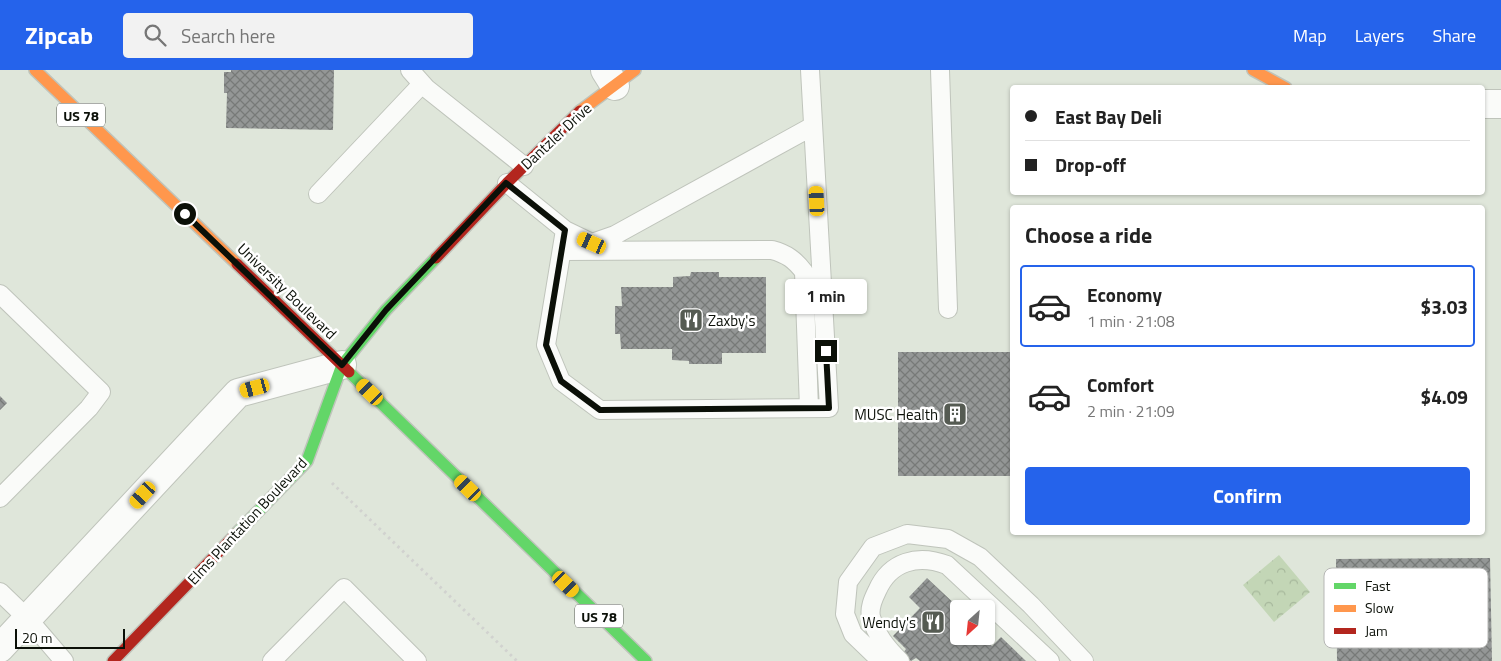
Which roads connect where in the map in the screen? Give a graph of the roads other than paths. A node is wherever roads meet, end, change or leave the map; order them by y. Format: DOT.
graph roads {
  1 [pos="34,70"];
  2 [pos="410,70"];
  3 [pos="810,70"];
  4 [pos="940,70"];
  5 [pos="1253,70"];
  6 [pos="619,75"];
  7 [pos="422,84"];
  8 [pos="1280,85"];
  9 [pos="1485,104"];
  10 [pos="1501,104"];
  11 [pos="813,126"];
  12 [pos="524,166"];
  13 [pos="506,183"];
  14 [pos="318,194"];
  15 [pos="565,230"];
  16 [pos="562,251"];
  17 [pos="0,294"];
  18 [pos="948,309"];
  19 [pos="342,365"];
  20 [pos="809,408"];
  21 [pos="0,498"];
  22 [pos="0,592"];
  23 [pos="28,619"];
  24 [pos="0,648"];
  25 [pos="64,661"];
  26 [pos="113,661"];
  27 [pos="272,661"];
  28 [pos="417,661"];
  29 [pos="646,661"];
  30 [pos="881,661"];
  31 [pos="900,661"];
  32 [pos="1050,661"];
  33 [pos="1084,661"];
  1 -- 19 [label="main road, University Boulevard / US 78"];
  2 -- 7 [label="lane"];
  3 -- 11 [label="lane"];
  4 -- 18 [label="lane"];
  5 -- 8 [label="main road"];
  6 -- 12 [label="main road, Dantzler Drive"];
  7 -- 12 [label="lane"];
  7 -- 14 [label="lane"];
  9 -- 10 [label="street"];
  11 -- 15 [label="lane"];
  11 -- 20 [label="lane"];
  12 -- 13 [label="main road, Dantzler Drive"];
  13 -- 15 [label="lane"];
  13 -- 19 [label="main road, Dantzler Drive"];
  15 -- 16 [label="lane"];
  16 -- 20 [label="lane"];
  16 -- 20 [label="lane"];
  17 -- 21 [label="lane"];
  19 -- 23 [label="street"];
  19 -- 26 [label="main road, Elms Plantation Boulevard"];
  19 -- 29 [label="main road, University Boulevard / US 78"];
  22 -- 23 [label="lane"];
  23 -- 24 [label="street"];
  23 -- 25 [label="lane"];
  27 -- 28 [label="lane"];
  30 -- 33 [label="lane"];
  31 -- 32 [label="lane"];
}
